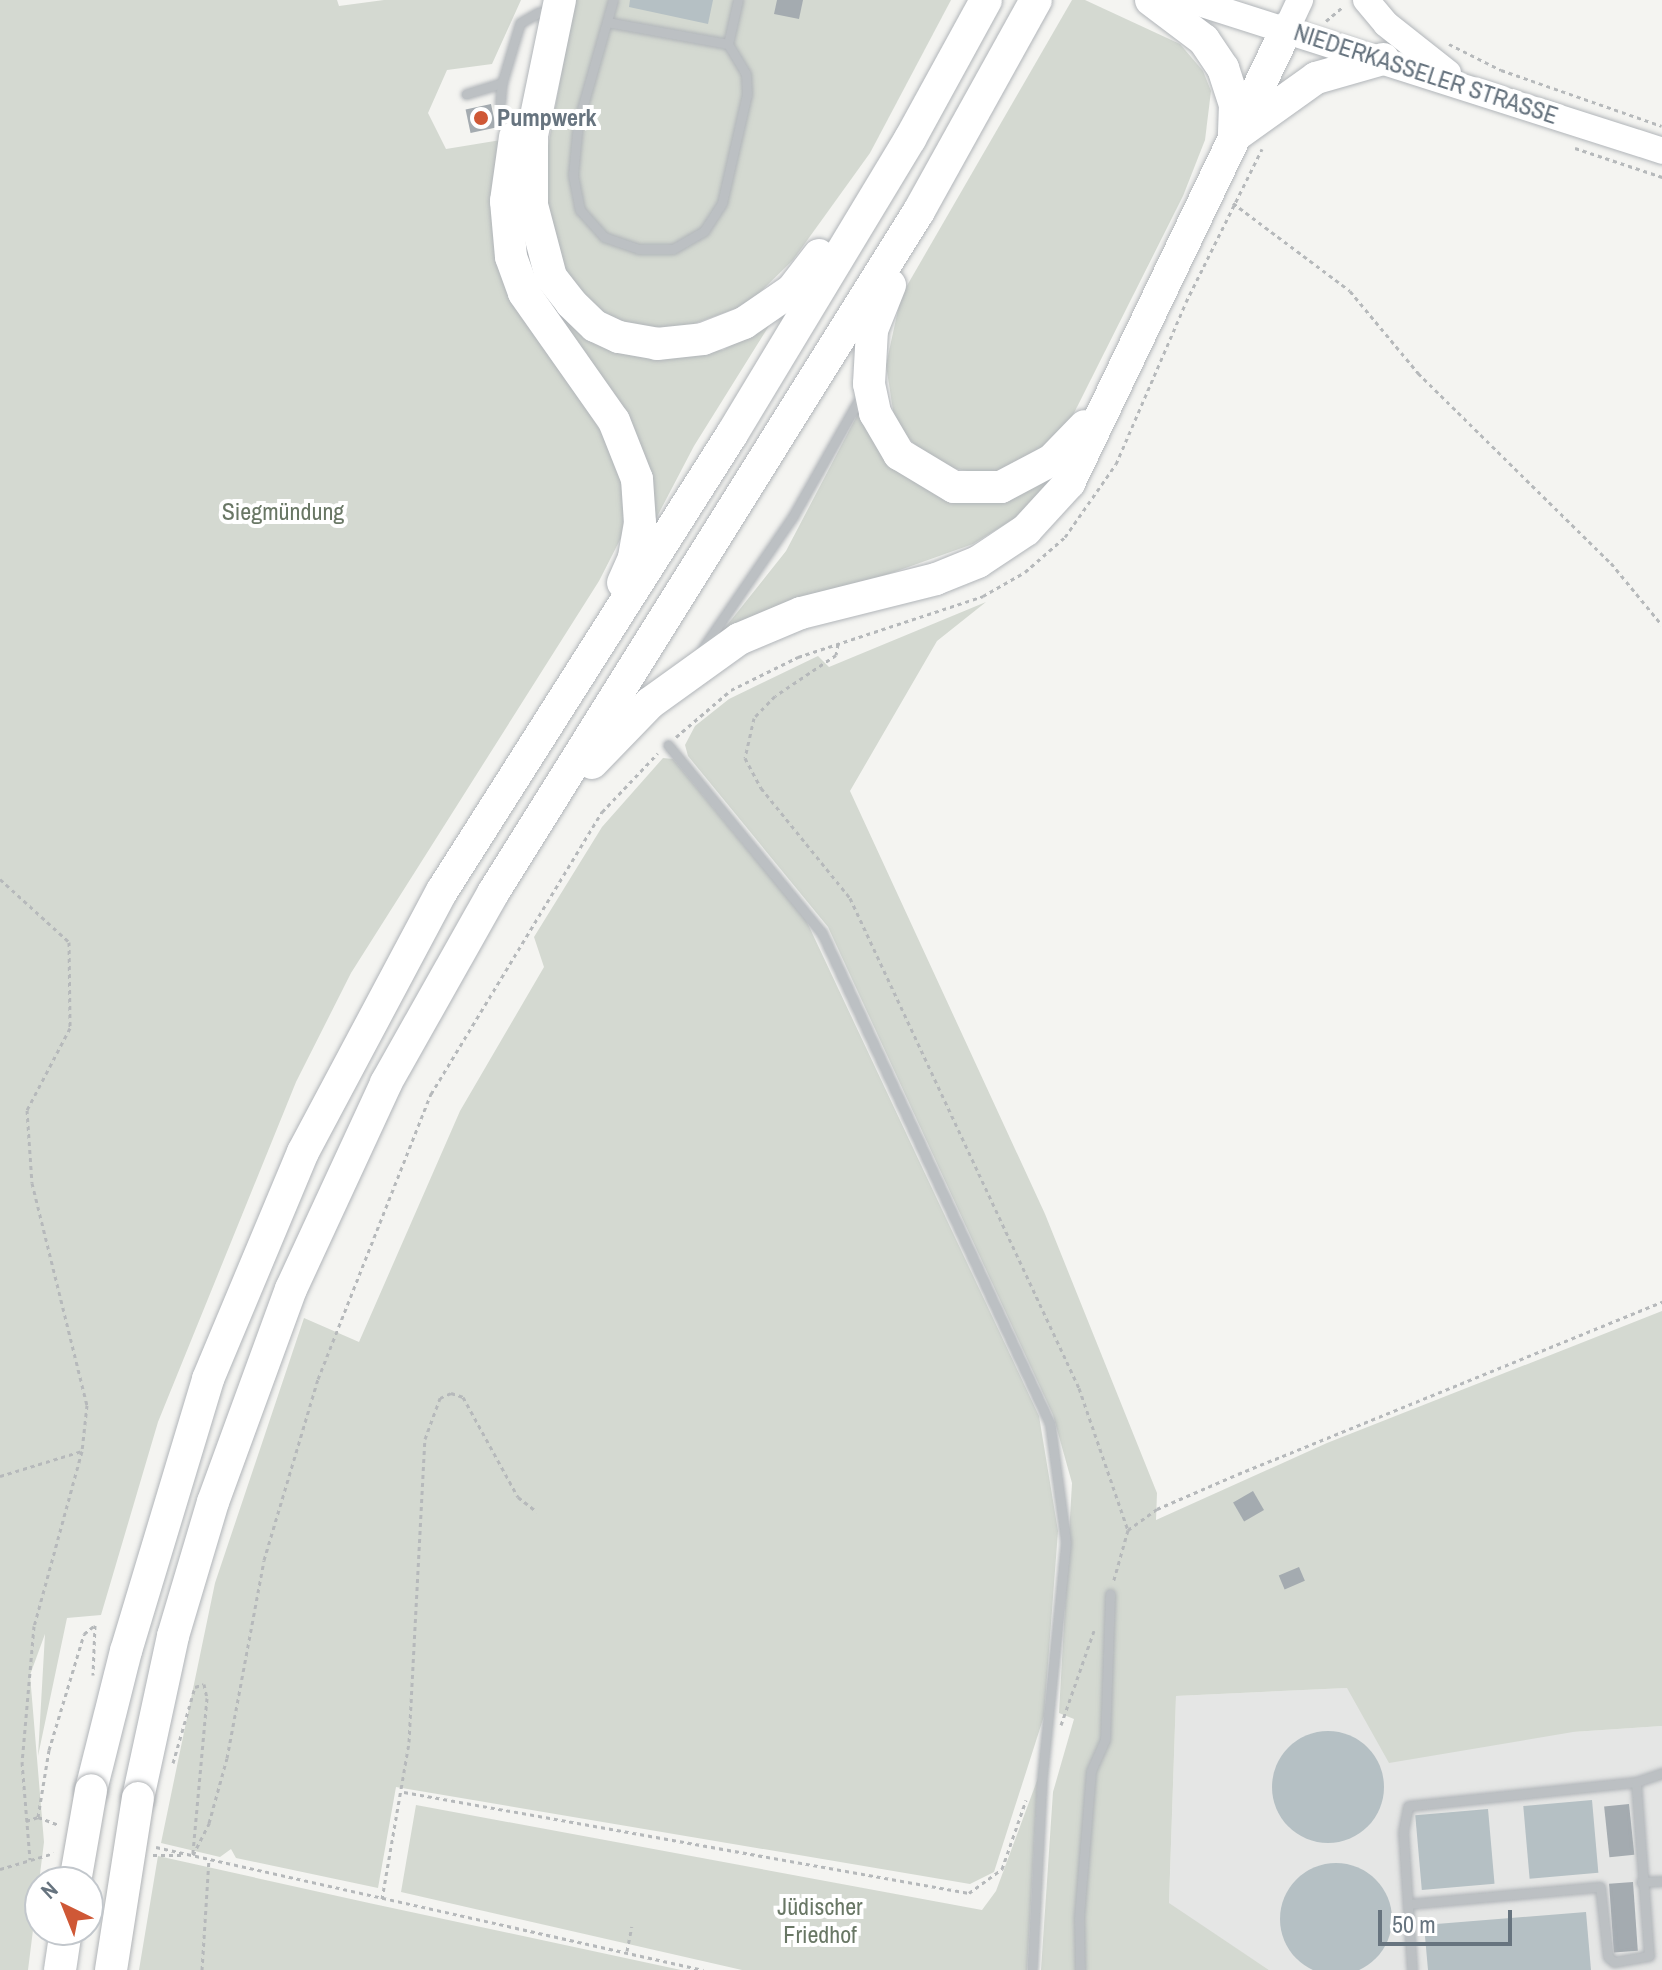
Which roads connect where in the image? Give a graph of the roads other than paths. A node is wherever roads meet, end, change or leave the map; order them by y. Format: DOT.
graph roads {
  1 [pos="613,0"];
  2 [pos="738,0"];
  3 [pos="986,0"];
  4 [pos="1036,0"];
  5 [pos="1151,0"];
  6 [pos="1190,0"];
  7 [pos="1366,0"];
  8 [pos="546,4"];
  9 [pos="1233,4"];
  10 [pos="1294,14"];
  11 [pos="607,22"];
  12 [pos="728,44"];
  13 [pos="1383,59"];
  14 [pos="502,83"];
  15 [pos="1463,86"];
  16 [pos="466,94"];
  17 [pos="500,104"];
  18 [pos="1233,138"];
  19 [pos="910,139"];
  20 [pos="1662,151"];
  21 [pos="919,211"];
  22 [pos="869,384"];
  23 [pos="1100,410"];
  24 [pos="581,671"];
  25 [pos="687,672"];
  26 [pos="668,745"];
  27 [pos="493,893"];
  28 [pos="1110,1594"];
  29 [pos="1662,1773"];
  30 [pos="1636,1782"];
  31 [pos="78,1866"];
  32 [pos="1662,1881"];
  33 [pos="1641,1882"];
  34 [pos="1408,1904"];
  35 [pos="64,1946"];
  36 [pos="1626,1960"];
  37 [pos="60,1970"];
  38 [pos="111,1970"];
  39 [pos="1032,1970"];
  40 [pos="1080,1970"];
  41 [pos="1412,1970"];
  42 [pos="1630,1970"];
  1 -- 11 [label="lane"];
  2 -- 12 [label="lane"];
  3 -- 19 [label="highway"];
  4 -- 21 [label="highway"];
  5 -- 18 [label="highway"];
  6 -- 9 [label="main road, NIEDERKASSELER STRASSE"];
  7 -- 15 [label="main road"];
  8 -- 14 [label="lane"];
  8 -- 19 [label="highway"];
  8 -- 24 [label="highway"];
  9 -- 10 [label="main road, NIEDERKASSELER STRASSE"];
  10 -- 13 [label="main road, NIEDERKASSELER STRASSE"];
  10 -- 18 [label="highway"];
  11 -- 12 [label="lane"];
  11 -- 12 [label="lane"];
  13 -- 15 [label="main road, NIEDERKASSELER STRASSE"];
  13 -- 18 [label="highway"];
  14 -- 16 [label="lane"];
  14 -- 17 [label="lane"];
  15 -- 20 [label="main road, NIEDERKASSELER STRASSE"];
  18 -- 23 [label="highway"];
  19 -- 24 [label="highway"];
  21 -- 22 [label="highway"];
  21 -- 27 [label="highway"];
  22 -- 23 [label="highway"];
  22 -- 25 [label="lane"];
  23 -- 25 [label="highway"];
  24 -- 31 [label="highway, bridge"];
  25 -- 27 [label="highway"];
  26 -- 39 [label="lane"];
  27 -- 38 [label="highway, bridge"];
  28 -- 40 [label="lane"];
  29 -- 30 [label="lane"];
  30 -- 33 [label="lane"];
  30 -- 34 [label="lane"];
  32 -- 33 [label="lane"];
  33 -- 36 [label="lane"];
  34 -- 36 [label="lane"];
  34 -- 41 [label="lane"];
  35 -- 37 [label="highway"];
  36 -- 42 [label="lane"];
}
